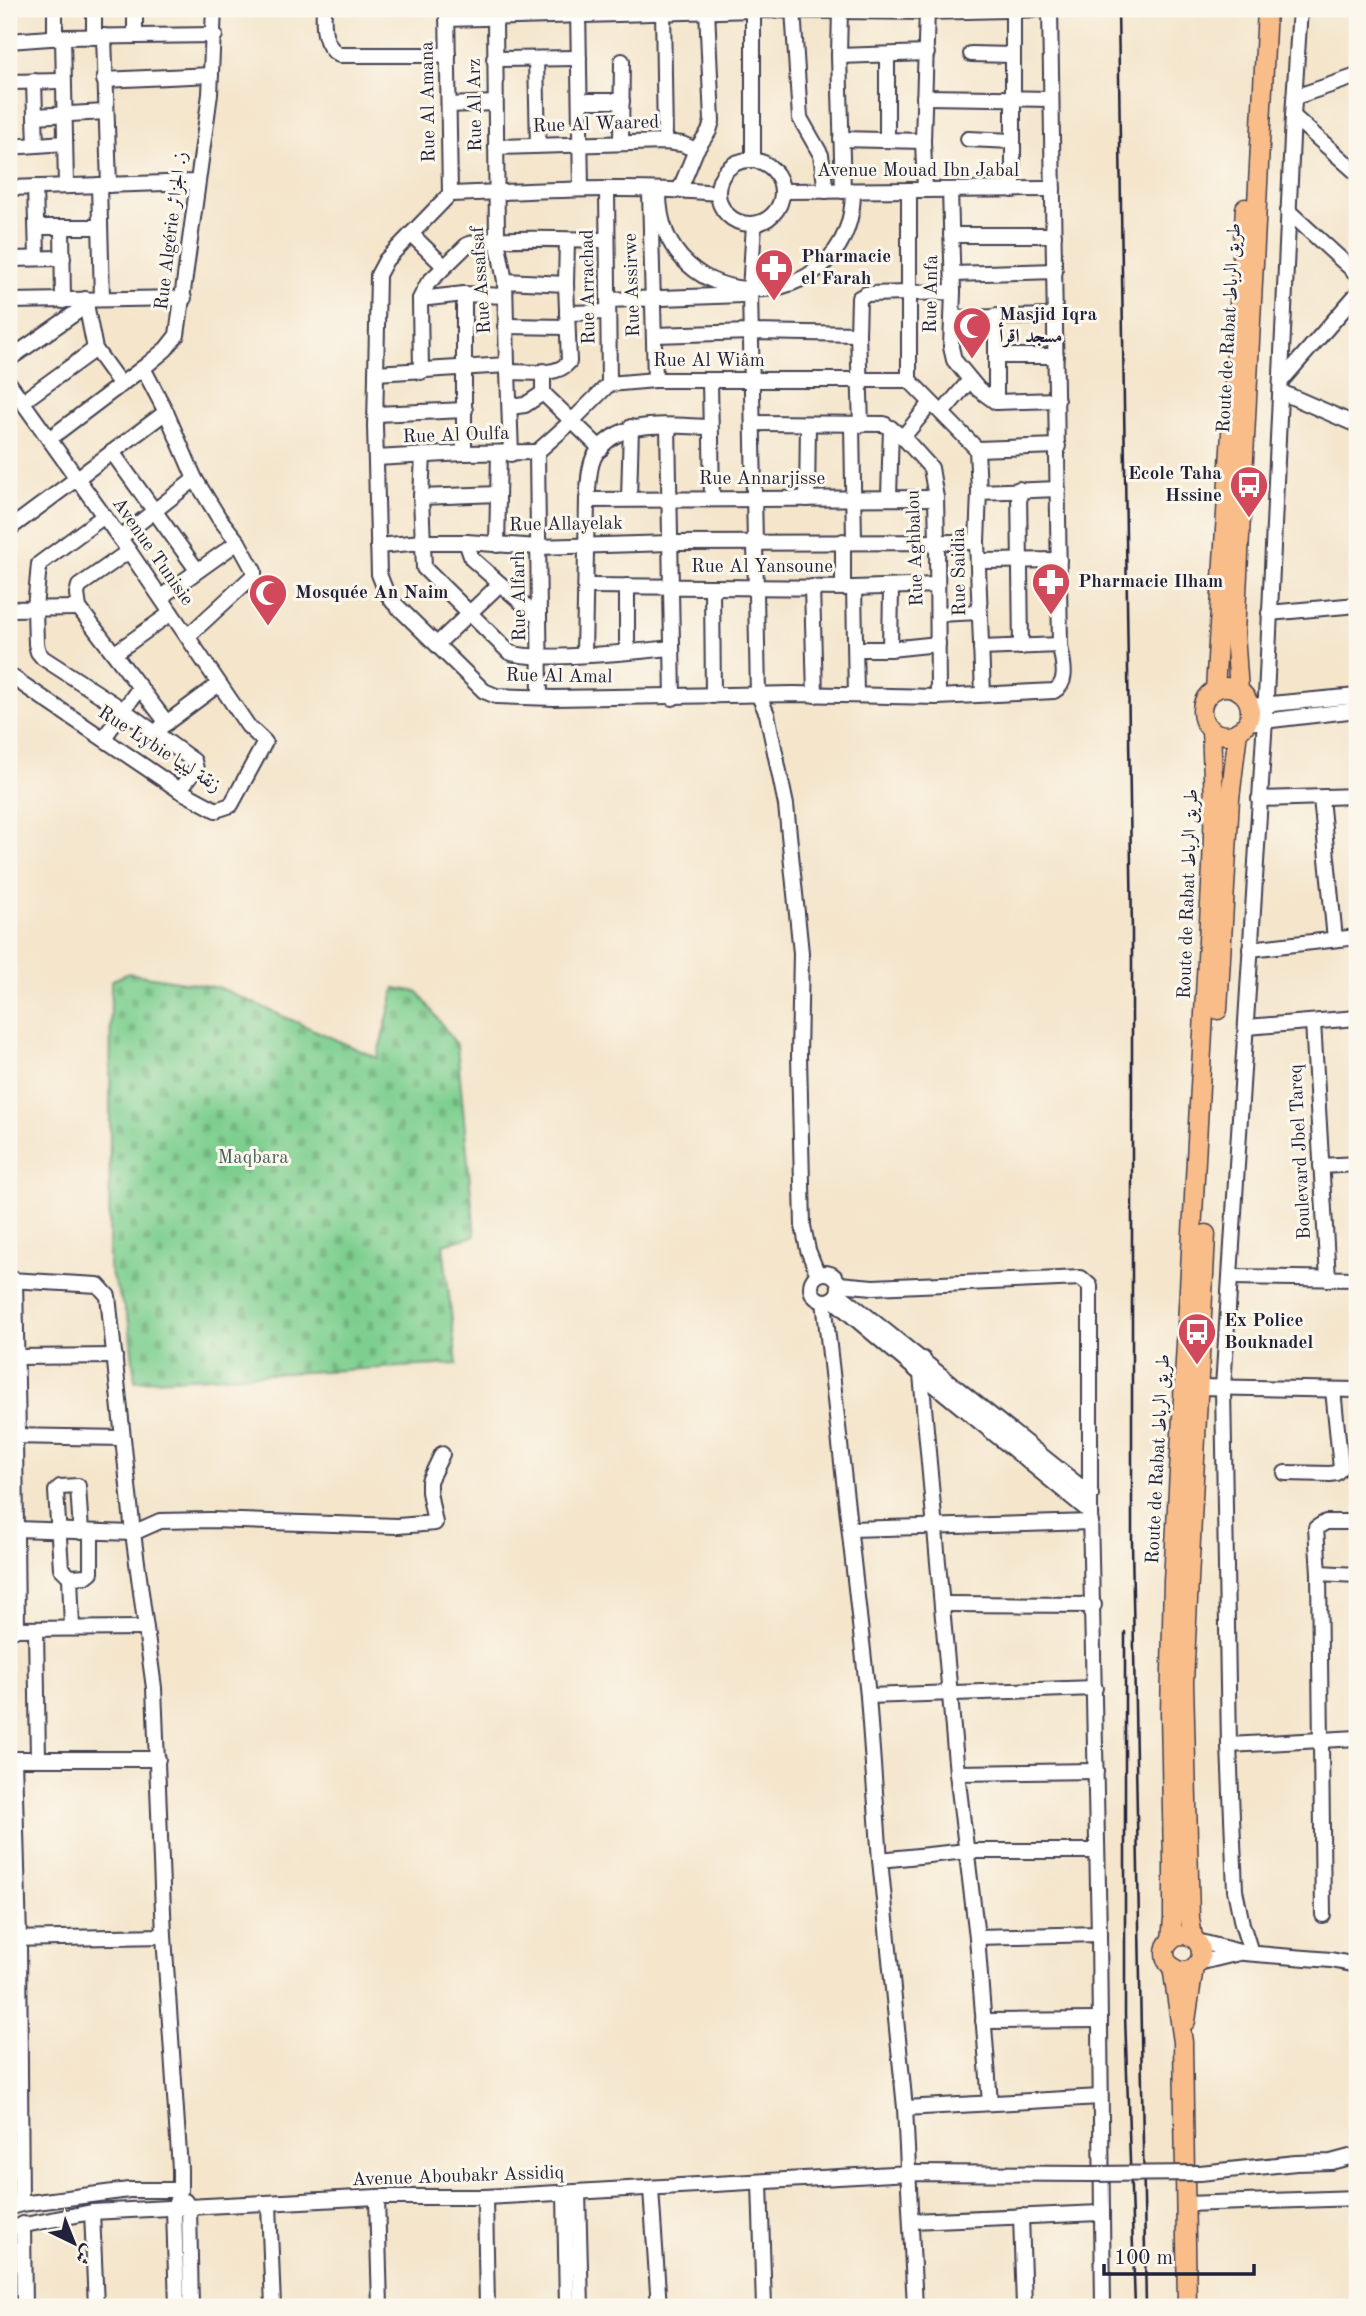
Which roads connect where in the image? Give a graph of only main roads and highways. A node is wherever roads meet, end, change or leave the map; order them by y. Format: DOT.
graph roads {
  1 [pos="1256,9"];
  2 [pos="1268,9"];
  3 [pos="1215,690"];
  4 [pos="1239,691"];
  5 [pos="1253,717"];
  6 [pos="1212,729"];
  7 [pos="1195,1939"];
  8 [pos="1171,1940"];
  9 [pos="1196,1965"];
  10 [pos="1172,1966"];
  11 [pos="1183,2042"];
  12 [pos="1187,2307"];
  1 -- 3 [label="main road, Route de Rabat طريق الرباط"];
  2 -- 4 [label="main road, Route de Rabat طريق الرباط"];
  3 -- 4 [label="main road"];
  3 -- 6 [label="main road"];
  4 -- 5 [label="main road"];
  5 -- 6 [label="main road"];
  5 -- 7 [label="main road, Route de Rabat طريق الرباط"];
  6 -- 8 [label="main road, Route de Rabat طريق الرباط"];
  7 -- 8 [label="main road"];
  7 -- 9 [label="main road"];
  8 -- 10 [label="main road"];
  9 -- 10 [label="main road"];
  9 -- 11 [label="main road"];
  10 -- 11 [label="main road"];
  11 -- 12 [label="main road"];
}
